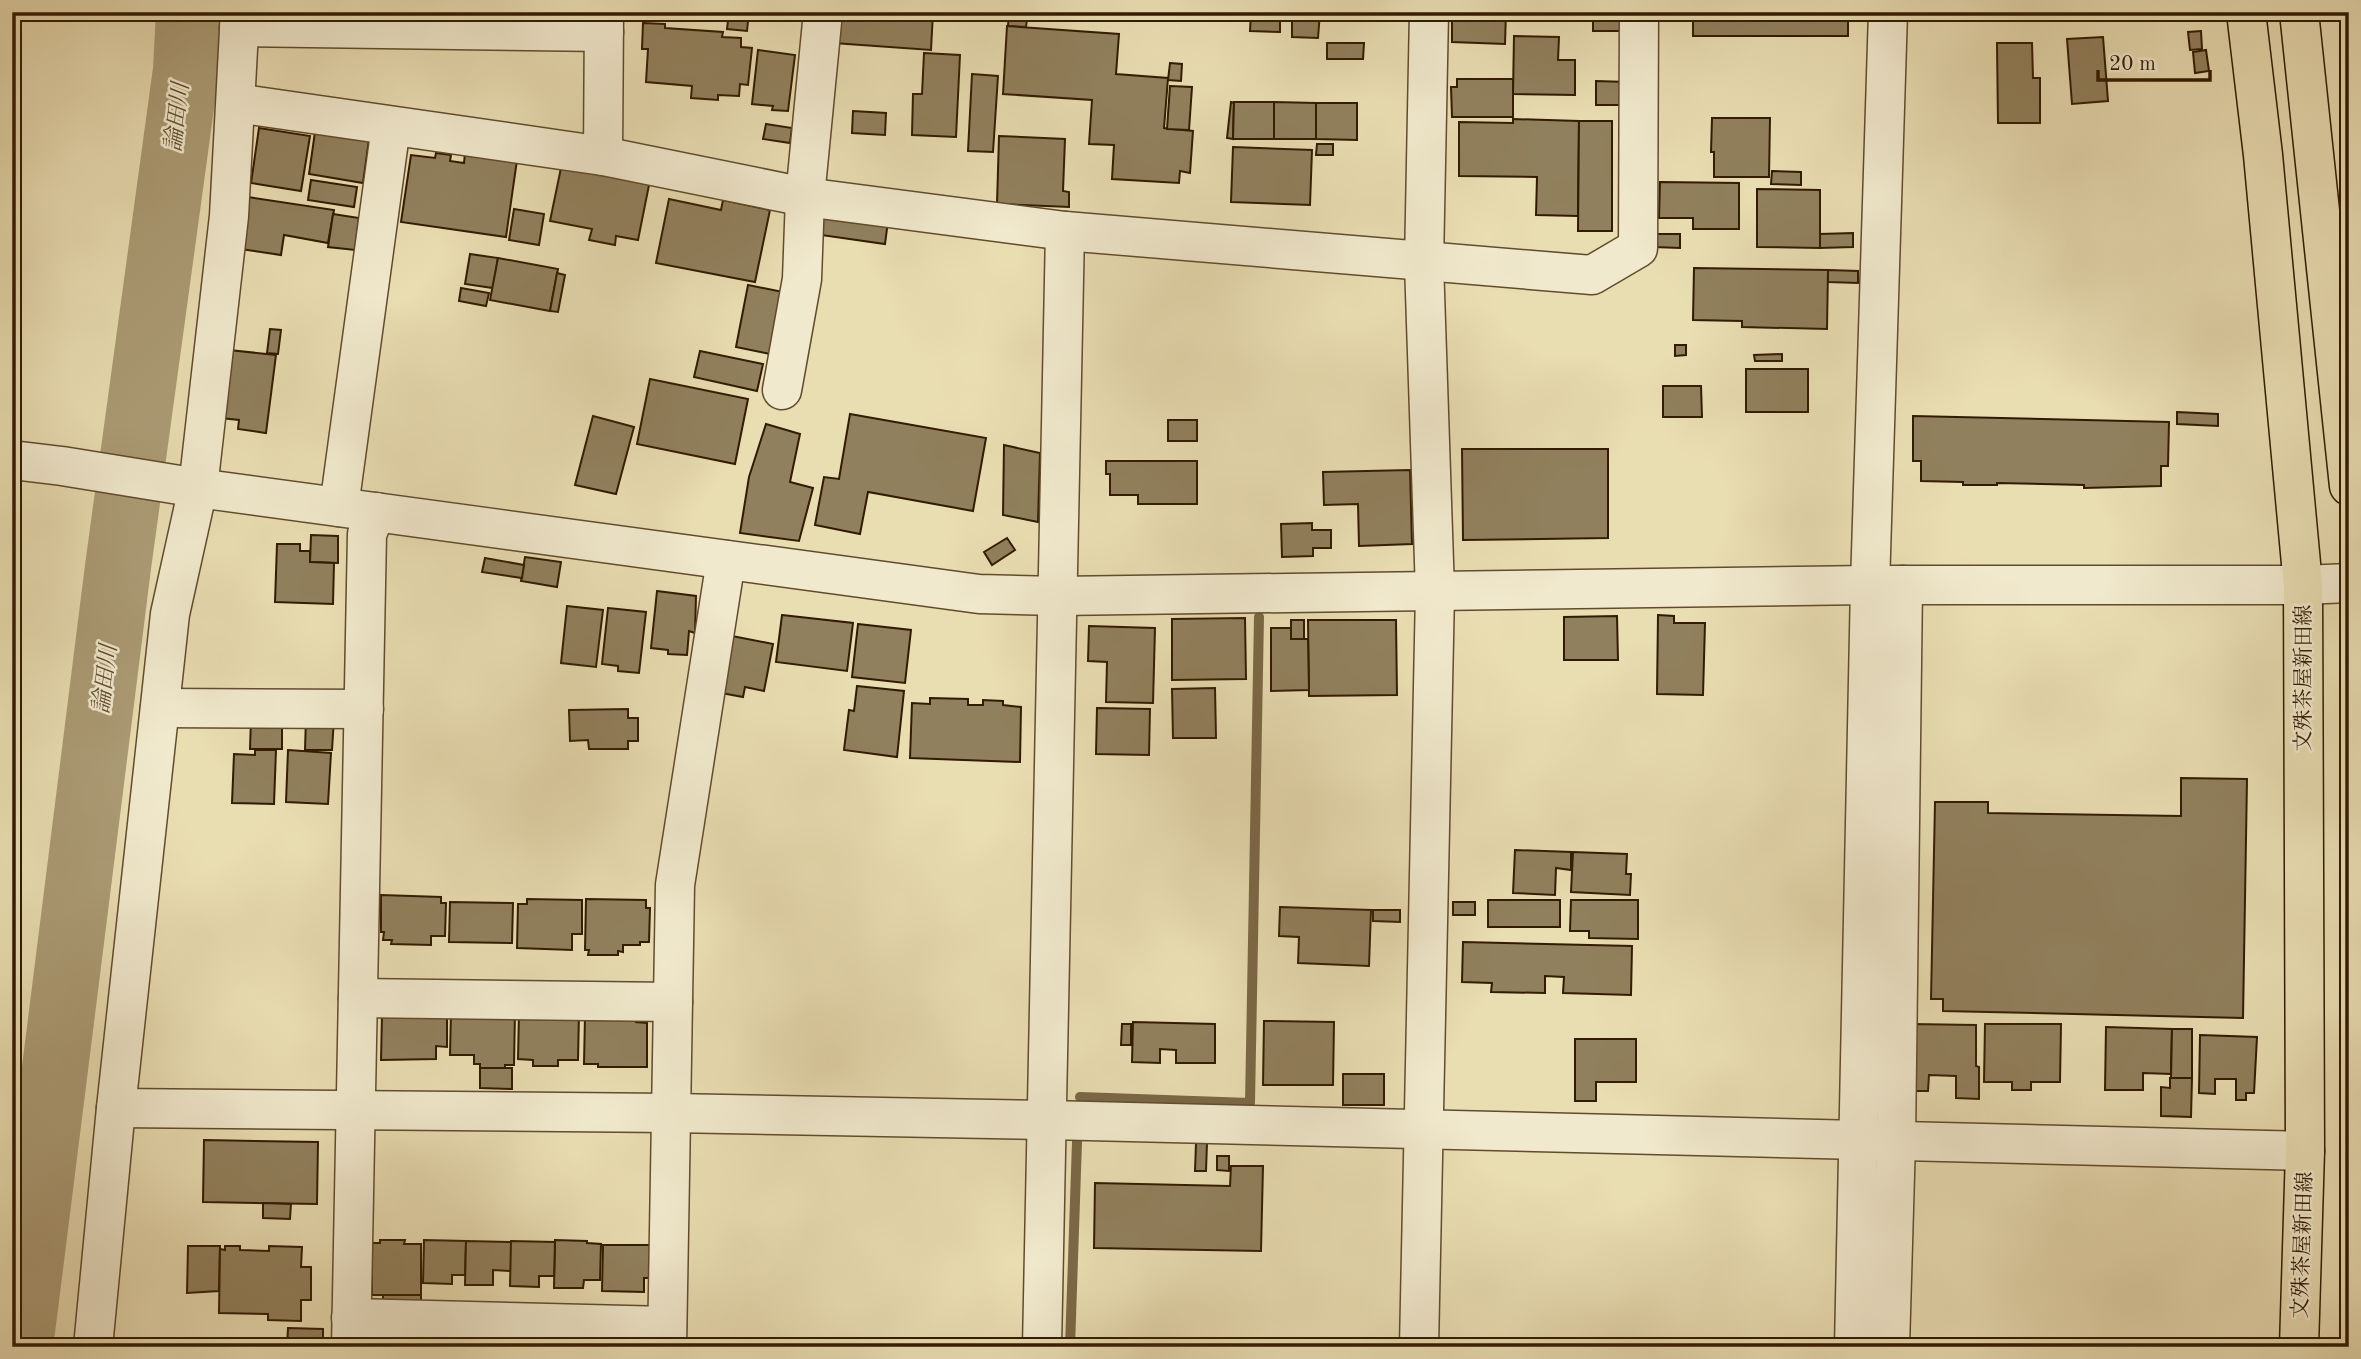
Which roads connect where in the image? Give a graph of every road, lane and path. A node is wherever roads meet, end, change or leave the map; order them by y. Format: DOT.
graph roads {
  1 [pos="822,12"];
  2 [pos="1429,12"];
  3 [pos="1639,12"];
  4 [pos="1888,12"];
  5 [pos="2246,12"];
  6 [pos="2299,12"];
  7 [pos="239,20"];
  8 [pos="604,22"];
  9 [pos="236,103"];
  10 [pos="391,126"];
  11 [pos="603,156"];
  12 [pos="805,197"];
  13 [pos="1065,231"];
  14 [pos="1424,262"];
  15 [pos="782,390"];
  16 [pos="12,460"];
  17 [pos="188,486"];
  18 [pos="2349,486"];
  19 [pos="339,507"];
  20 [pos="376,512"];
  21 [pos="726,560"];
  22 [pos="2349,583"];
  23 [pos="1887,585"];
  24 [pos="2303,585"];
  25 [pos="1435,592"];
  26 [pos="1058,596"];
  27 [pos="160,708"];
  28 [pos="364,709"];
  29 [pos="358,998"];
  30 [pos="673,1002"];
  31 [pos="116,1108"];
  32 [pos="356,1110"];
  33 [pos="671,1112"];
  34 [pos="1048,1120"];
  35 [pos="1423,1129"];
  36 [pos="1858,1140"];
  37 [pos="1896,1140"];
  38 [pos="2305,1152"];
  39 [pos="351,1332"];
  40 [pos="667,1336"];
  41 [pos="93,1347"];
  42 [pos="1042,1347"];
  43 [pos="1419,1347"];
  44 [pos="1854,1347"];
  45 [pos="1890,1347"];
  46 [pos="2299,1347"];
  1 -- 12 [label="street"];
  2 -- 14 [label="street"];
  3 -- 14 [label="street"];
  4 -- 23 [label="street"];
  5 -- 24 [label="main road, 文殊茶屋新田線"];
  6 -- 18 [label="main road"];
  7 -- 8 [label="street"];
  7 -- 9 [label="street"];
  8 -- 11 [label="street"];
  9 -- 10 [label="street"];
  9 -- 17 [label="street"];
  10 -- 11 [label="street"];
  10 -- 19 [label="street"];
  11 -- 12 [label="street"];
  12 -- 13 [label="street"];
  12 -- 15 [label="street"];
  13 -- 14 [label="street"];
  13 -- 26 [label="street"];
  14 -- 25 [label="street"];
  16 -- 17 [label="street"];
  17 -- 19 [label="street"];
  17 -- 27 [label="street"];
  19 -- 20 [label="street"];
  20 -- 21 [label="street"];
  20 -- 28 [label="street"];
  21 -- 26 [label="street"];
  21 -- 30 [label="street"];
  22 -- 24 [label="street"];
  23 -- 24 [label="street"];
  23 -- 25 [label="street"];
  23 -- 36 [label="street"];
  23 -- 37 [label="street"];
  24 -- 38 [label="main road, 文殊茶屋新田線"];
  25 -- 26 [label="street"];
  25 -- 35 [label="street"];
  26 -- 34 [label="street"];
  27 -- 28 [label="street"];
  27 -- 31 [label="street"];
  28 -- 29 [label="street"];
  29 -- 30 [label="street"];
  29 -- 32 [label="street"];
  30 -- 33 [label="street"];
  31 -- 32 [label="street"];
  31 -- 41 [label="street"];
  32 -- 33 [label="street"];
  32 -- 39 [label="street"];
  33 -- 34 [label="street"];
  33 -- 40 [label="street"];
  34 -- 35 [label="street"];
  34 -- 42 [label="street"];
  35 -- 36 [label="street"];
  35 -- 43 [label="street"];
  36 -- 37 [label="street"];
  36 -- 44 [label="street"];
  37 -- 38 [label="street"];
  37 -- 45 [label="street"];
  38 -- 46 [label="main road, 文殊茶屋新田線"];
  39 -- 40 [label="street"];
}
